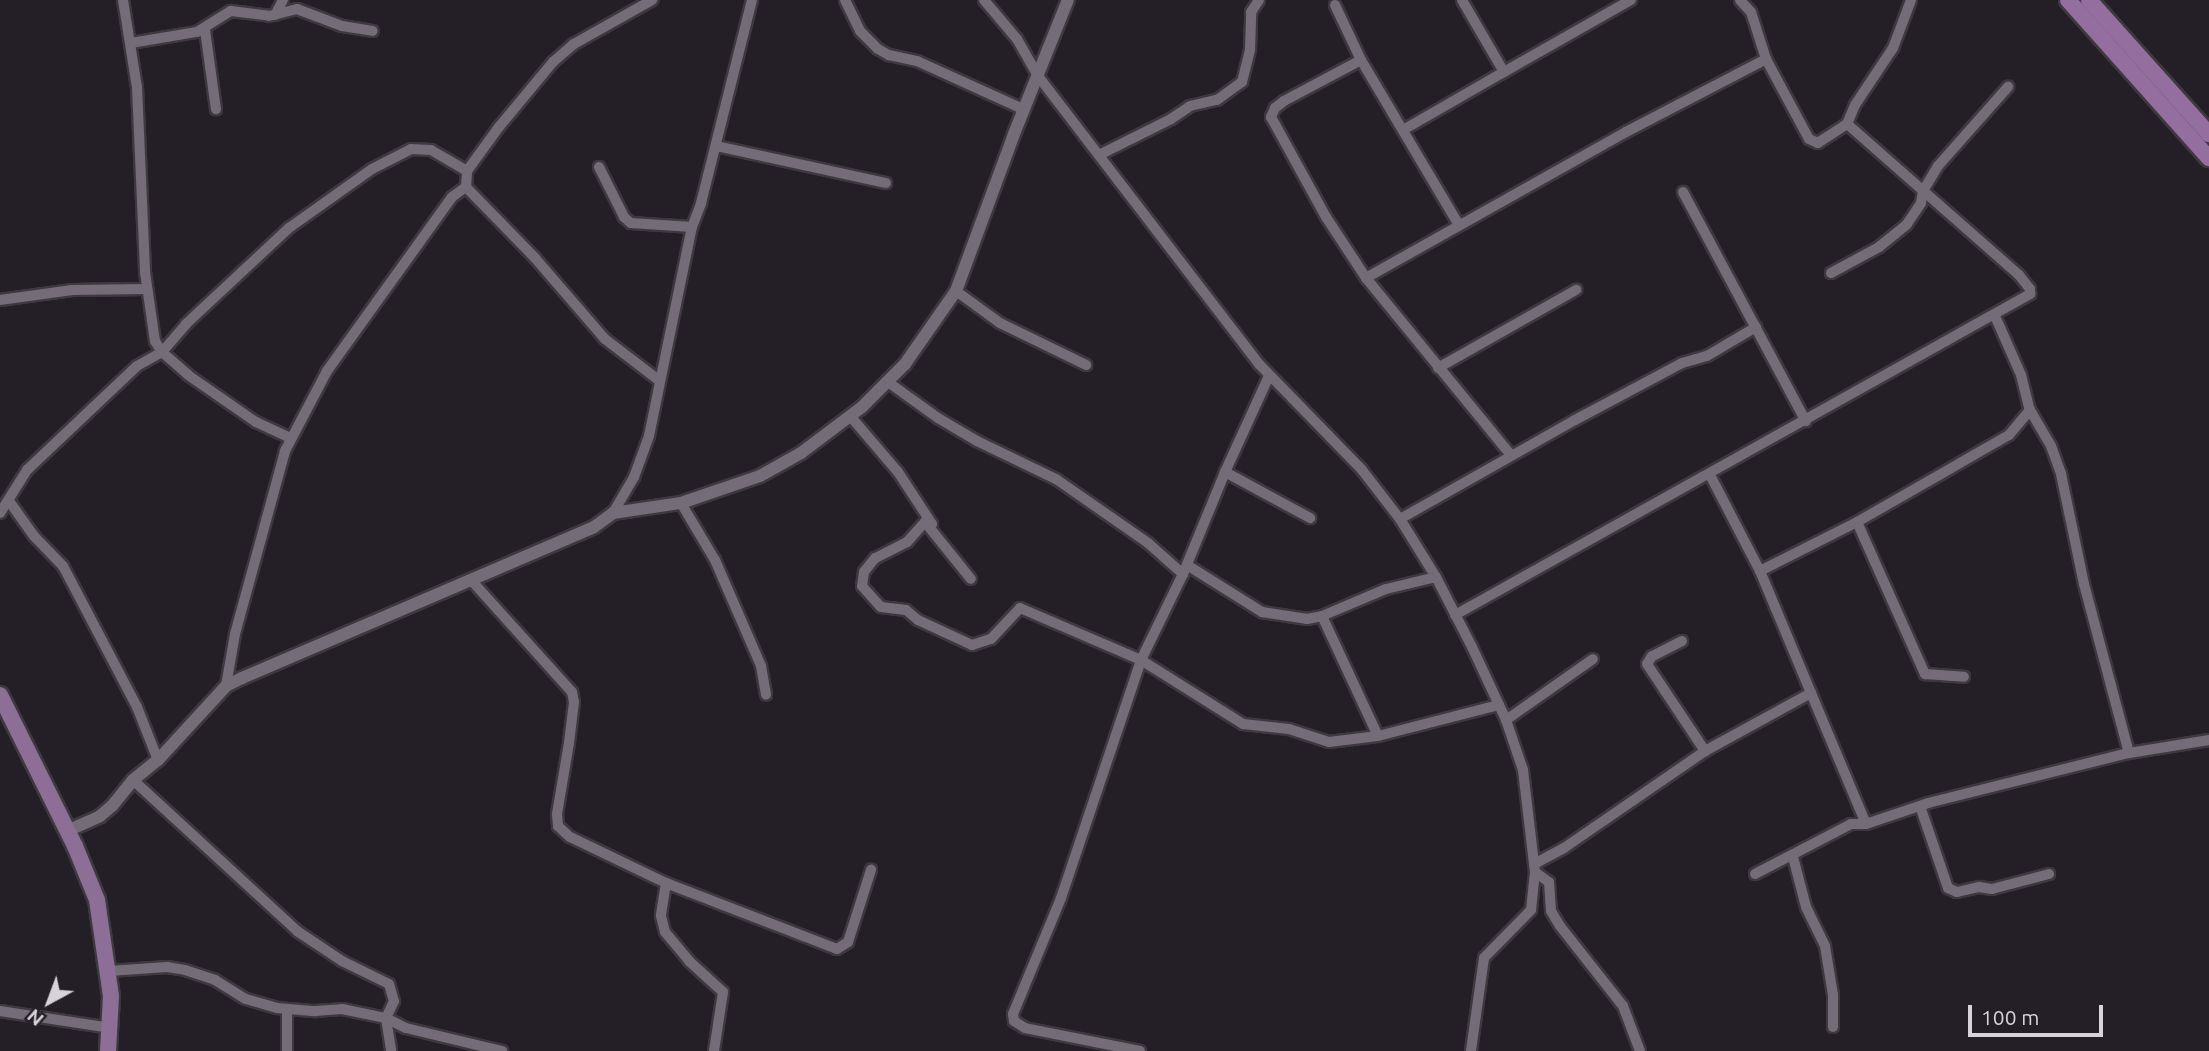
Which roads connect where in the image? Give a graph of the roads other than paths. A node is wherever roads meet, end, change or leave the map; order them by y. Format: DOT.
graph roads {
  1 [pos="123,0"];
  2 [pos="283,0"];
  3 [pos="652,0"];
  4 [pos="752,0"];
  5 [pos="845,0"];
  6 [pos="984,0"];
  7 [pos="1069,0"];
  8 [pos="1259,0"];
  9 [pos="1462,0"];
  10 [pos="1631,0"];
  11 [pos="1740,0"];
  12 [pos="1911,0"];
  13 [pos="2068,0"];
  14 [pos="2089,0"];
  15 [pos="1335,5"];
  16 [pos="275,15"];
  17 [pos="205,30"];
  18 [pos="373,31"];
  19 [pos="131,43"];
  20 [pos="1766,59"];
  21 [pos="1361,60"];
  22 [pos="1504,72"];
  23 [pos="1038,76"];
  24 [pos="2008,87"];
  25 [pos="216,108"];
  26 [pos="1024,109"];
  27 [pos="1847,124"];
  28 [pos="1403,130"];
  29 [pos="2209,134"];
  30 [pos="716,146"];
  31 [pos="1098,155"];
  32 [pos="2209,158"];
  33 [pos="599,167"];
  34 [pos="467,172"];
  35 [pos="886,183"];
  36 [pos="466,187"];
  37 [pos="1923,191"];
  38 [pos="1683,192"];
  39 [pos="1459,225"];
  40 [pos="692,227"];
  41 [pos="1831,272"];
  42 [pos="1366,278"];
  43 [pos="147,289"];
  44 [pos="1576,290"];
  45 [pos="956,291"];
  46 [pos="0,300"];
  47 [pos="1995,316"];
  48 [pos="1756,327"];
  49 [pos="162,352"];
  50 [pos="1086,365"];
  51 [pos="1437,368"];
  52 [pos="1269,376"];
  53 [pos="660,381"];
  54 [pos="888,382"];
  55 [pos="2030,410"];
  56 [pos="851,416"];
  57 [pos="1806,421"];
  58 [pos="291,438"];
  59 [pos="1511,455"];
  60 [pos="1225,472"];
  61 [pos="1710,475"];
  62 [pos="9,501"];
  63 [pos="681,503"];
  64 [pos="0,513"];
  65 [pos="613,513"];
  66 [pos="1310,518"];
  67 [pos="1400,519"];
  68 [pos="925,522"];
  69 [pos="1857,522"];
  70 [pos="1185,570"];
  71 [pos="1760,571"];
  72 [pos="1436,577"];
  73 [pos="971,579"];
  74 [pos="471,580"];
  75 [pos="1455,615"];
  76 [pos="1322,616"];
  77 [pos="1682,641"];
  78 [pos="1593,659"];
  79 [pos="1141,660"];
  80 [pos="1964,677"];
  81 [pos="226,687"];
  82 [pos="1811,693"];
  83 [pos="0,695"];
  84 [pos="766,695"];
  85 [pos="1499,705"];
  86 [pos="1506,720"];
  87 [pos="1378,736"];
  88 [pos="2209,740"];
  89 [pos="1705,751"];
  90 [pos="2129,753"];
  91 [pos="158,760"];
  92 [pos="132,780"];
  93 [pos="1920,806"];
  94 [pos="1866,824"];
  95 [pos="68,831"];
  96 [pos="1793,857"];
  97 [pos="1534,868"];
  98 [pos="871,870"];
  99 [pos="1755,874"];
  100 [pos="2049,874"];
  101 [pos="666,883"];
  102 [pos="108,971"];
  103 [pos="288,1009"];
  104 [pos="0,1011"];
  105 [pos="386,1018"];
  106 [pos="1833,1027"];
  107 [pos="111,1028"];
  108 [pos="108,1051"];
  109 [pos="287,1051"];
  110 [pos="391,1051"];
  111 [pos="502,1051"];
  112 [pos="713,1051"];
  113 [pos="1140,1051"];
  114 [pos="1471,1051"];
  115 [pos="1640,1051"];
  1 -- 19 [label="street"];
  2 -- 16 [label="street"];
  3 -- 34 [label="street"];
  4 -- 30 [label="street"];
  5 -- 26 [label="street"];
  6 -- 23 [label="street"];
  7 -- 23 [label="street"];
  8 -- 31 [label="street"];
  9 -- 22 [label="street"];
  10 -- 22 [label="street"];
  11 -- 20 [label="street"];
  12 -- 27 [label="street"];
  13 -- 32 [label="highway"];
  14 -- 29 [label="highway"];
  15 -- 21 [label="street"];
  16 -- 17 [label="street"];
  16 -- 18 [label="street"];
  17 -- 19 [label="street"];
  17 -- 25 [label="street"];
  19 -- 43 [label="street"];
  20 -- 27 [label="street"];
  20 -- 39 [label="street"];
  21 -- 28 [label="street"];
  21 -- 42 [label="street"];
  22 -- 28 [label="street"];
  23 -- 26 [label="street"];
  23 -- 31 [label="street"];
  24 -- 37 [label="street"];
  26 -- 45 [label="street"];
  27 -- 37 [label="street"];
  28 -- 39 [label="street"];
  30 -- 35 [label="street"];
  30 -- 40 [label="street"];
  31 -- 52 [label="street"];
  33 -- 40 [label="street"];
  34 -- 36 [label="street"];
  34 -- 49 [label="street"];
  36 -- 53 [label="street"];
  36 -- 58 [label="street"];
  37 -- 41 [label="street"];
  37 -- 47 [label="street"];
  38 -- 48 [label="street"];
  39 -- 42 [label="street"];
  40 -- 53 [label="street"];
  42 -- 51 [label="street"];
  43 -- 46 [label="street"];
  43 -- 49 [label="street"];
  44 -- 51 [label="street"];
  45 -- 50 [label="street"];
  45 -- 54 [label="street"];
  47 -- 55 [label="street"];
  47 -- 57 [label="street"];
  48 -- 57 [label="street"];
  48 -- 59 [label="street"];
  49 -- 58 [label="street"];
  49 -- 62 [label="street"];
  51 -- 59 [label="street"];
  52 -- 60 [label="street"];
  52 -- 67 [label="street"];
  53 -- 65 [label="street"];
  54 -- 56 [label="street"];
  54 -- 70 [label="street"];
  55 -- 69 [label="street"];
  55 -- 90 [label="street"];
  56 -- 63 [label="street"];
  56 -- 68 [label="street"];
  57 -- 61 [label="street"];
  58 -- 81 [label="street"];
  59 -- 67 [label="street"];
  60 -- 66 [label="street"];
  60 -- 70 [label="street"];
  61 -- 71 [label="street"];
  61 -- 75 [label="street"];
  62 -- 64 [label="street"];
  62 -- 91 [label="street"];
  63 -- 65 [label="street"];
  63 -- 84 [label="street"];
  65 -- 74 [label="street"];
  67 -- 72 [label="street"];
  68 -- 73 [label="street"];
  68 -- 79 [label="street"];
  69 -- 71 [label="street"];
  69 -- 80 [label="street"];
  70 -- 76 [label="street"];
  70 -- 79 [label="street"];
  71 -- 82 [label="street"];
  72 -- 75 [label="street"];
  72 -- 76 [label="street"];
  74 -- 81 [label="street"];
  74 -- 101 [label="street"];
  75 -- 85 [label="street"];
  76 -- 87 [label="street"];
  77 -- 89 [label="street"];
  78 -- 86 [label="street"];
  79 -- 87 [label="street"];
  79 -- 113 [label="street"];
  81 -- 91 [label="street"];
  82 -- 89 [label="street"];
  82 -- 94 [label="street"];
  83 -- 95 [label="main road"];
  85 -- 86 [label="street"];
  85 -- 87 [label="street"];
  86 -- 97 [label="street"];
  88 -- 90 [label="street"];
  89 -- 97 [label="street"];
  90 -- 93 [label="street"];
  91 -- 92 [label="street"];
  92 -- 95 [label="street"];
  92 -- 105 [label="street"];
  93 -- 94 [label="street"];
  93 -- 100 [label="street"];
  94 -- 96 [label="street"];
  95 -- 102 [label="main road"];
  96 -- 99 [label="street"];
  96 -- 106 [label="street"];
  97 -- 114 [label="street"];
  97 -- 115 [label="street"];
  98 -- 101 [label="street"];
  101 -- 112 [label="street"];
  102 -- 103 [label="street"];
  102 -- 107 [label="main road"];
  103 -- 105 [label="street"];
  103 -- 109 [label="street"];
  104 -- 107 [label="street"];
  105 -- 110 [label="street"];
  105 -- 111 [label="street"];
  107 -- 108 [label="main road"];
}
